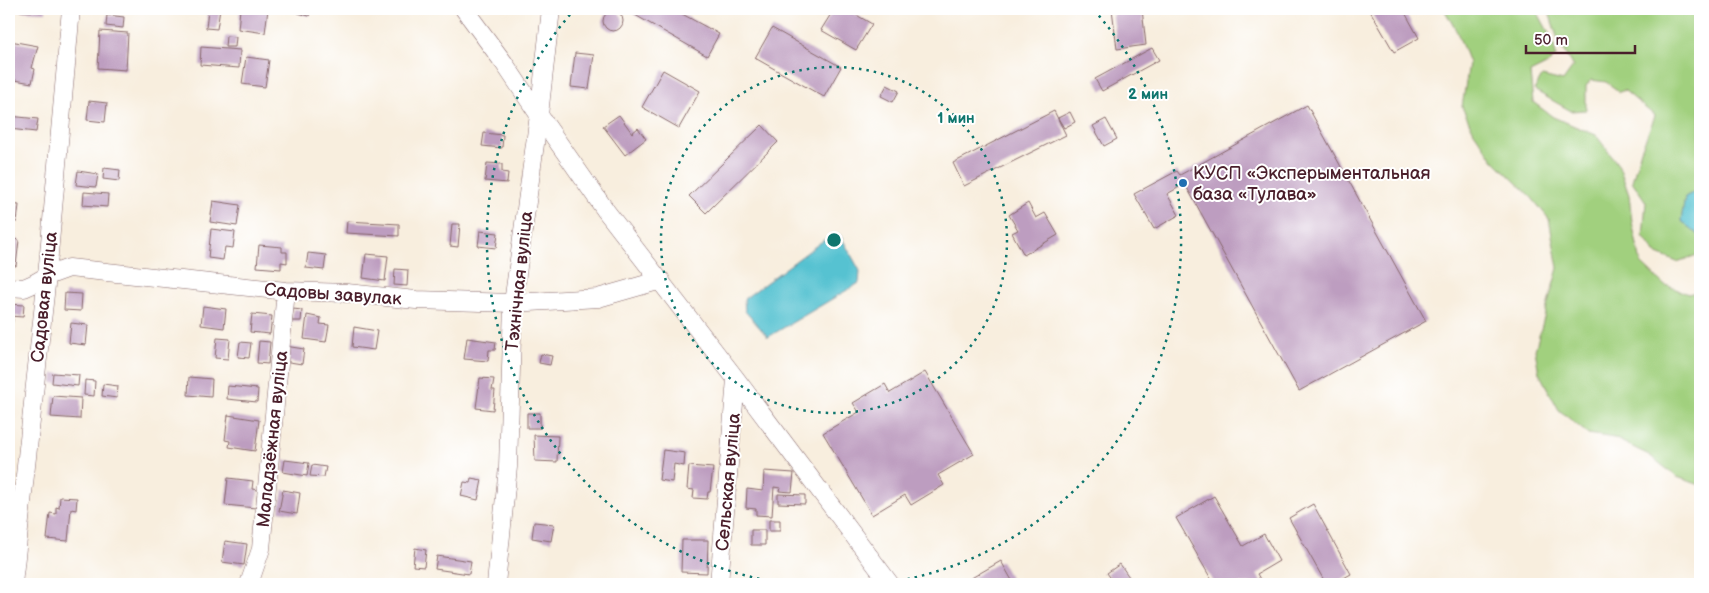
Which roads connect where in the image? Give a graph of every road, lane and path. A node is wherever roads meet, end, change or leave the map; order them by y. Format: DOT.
graph roads {
  1 [pos="71,9"];
  2 [pos="464,9"];
  3 [pos="551,9"];
  4 [pos="538,115"];
  5 [pos="47,276"];
  6 [pos="661,280"];
  7 [pos="9,286"];
  8 [pos="286,292"];
  9 [pos="513,303"];
  10 [pos="736,380"];
  11 [pos="13,584"];
  12 [pos="249,584"];
  13 [pos="496,584"];
  14 [pos="719,584"];
  15 [pos="890,584"];
  1 -- 5 [label="street, Садовая вуліца"];
  2 -- 4 [label="street"];
  3 -- 4 [label="street, Тэхнічная вуліца"];
  4 -- 6 [label="street"];
  4 -- 9 [label="street, Тэхнічная вуліца"];
  5 -- 7 [label="street, Садовы завулак"];
  5 -- 8 [label="street, Садовы завулак"];
  5 -- 11 [label="street, Садовая вуліца"];
  6 -- 9 [label="street, Садовы завулак"];
  6 -- 10 [label="street"];
  8 -- 9 [label="street, Садовы завулак"];
  8 -- 12 [label="street, Маладзёжная вуліца"];
  9 -- 13 [label="street, Тэхнічная вуліца"];
  10 -- 14 [label="street, Сельская вуліца"];
  10 -- 15 [label="street"];
}
